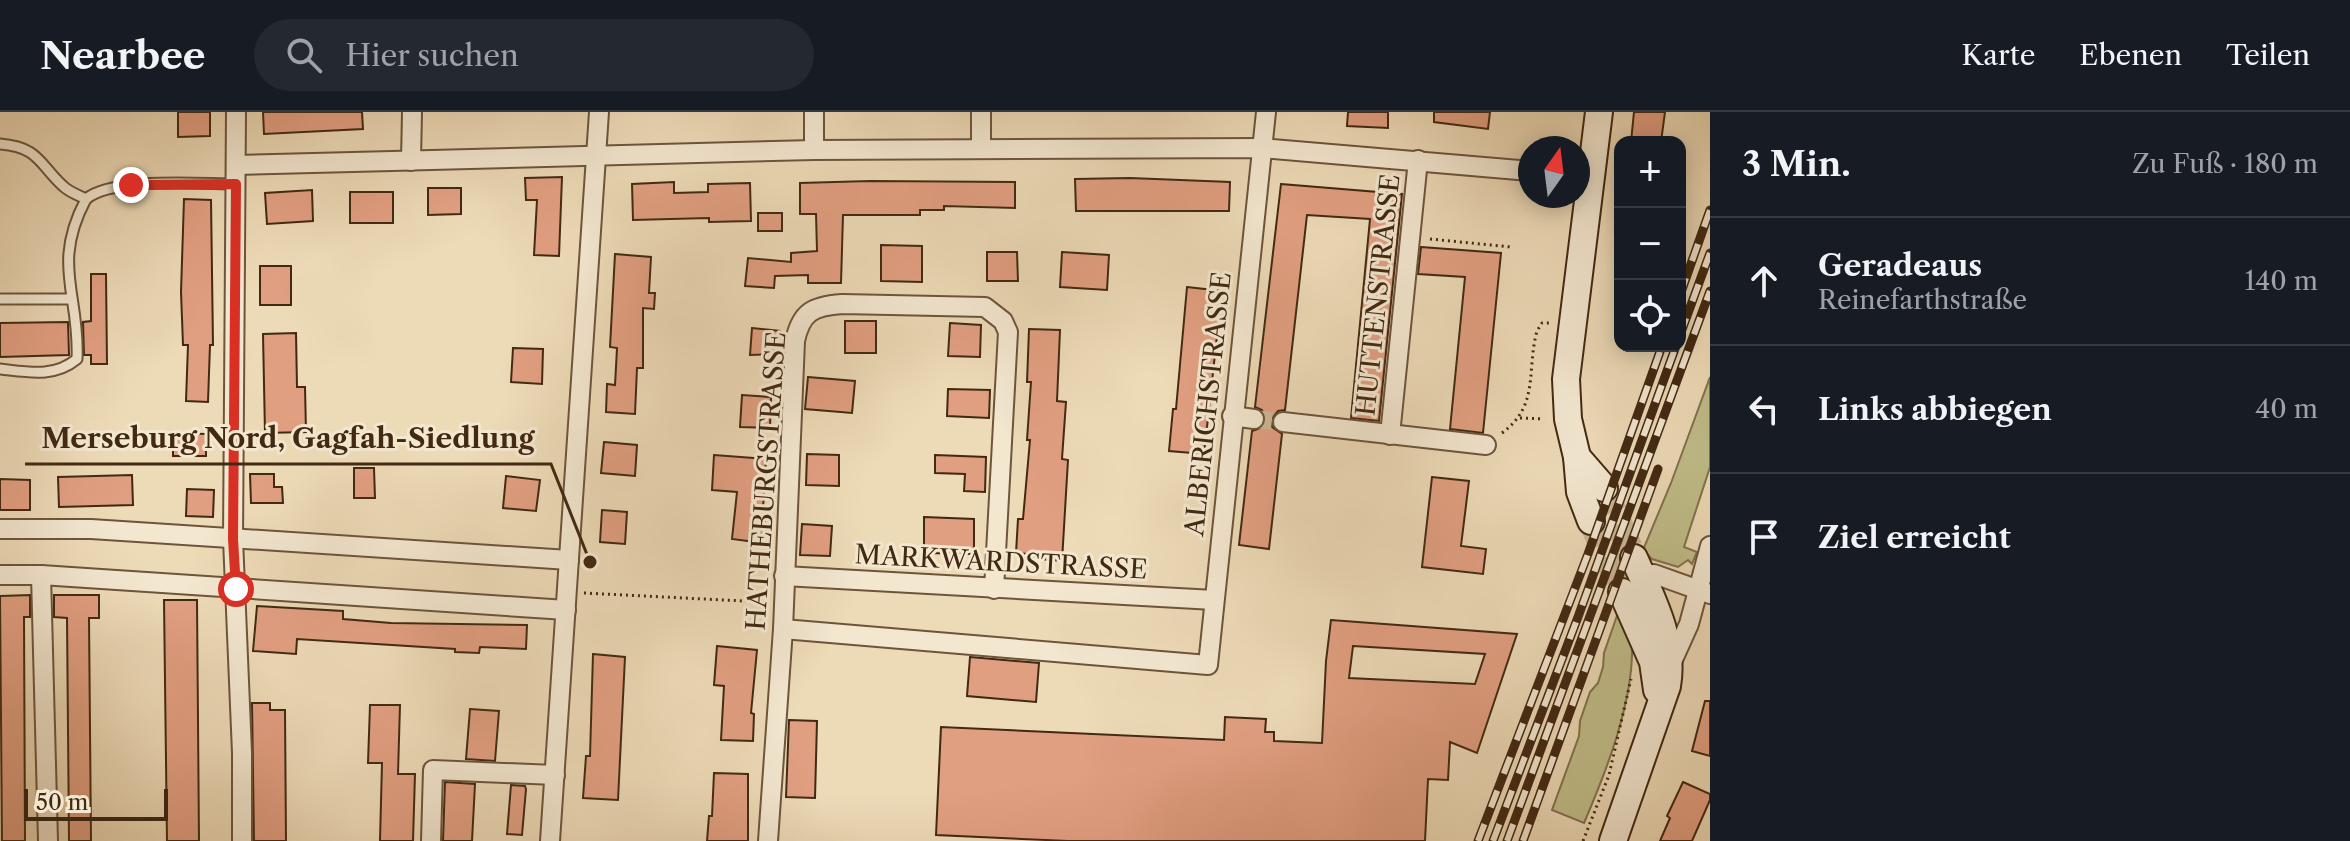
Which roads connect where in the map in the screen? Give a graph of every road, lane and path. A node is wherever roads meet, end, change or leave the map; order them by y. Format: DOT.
graph roads {
  1 [pos="236,112"];
  2 [pos="412,112"];
  3 [pos="599,112"];
  4 [pos="814,112"];
  5 [pos="981,112"];
  6 [pos="1266,112"];
  7 [pos="1599,112"];
  8 [pos="0,144"];
  9 [pos="1262,148"];
  10 [pos="981,149"];
  11 [pos="814,150"];
  12 [pos="1590,154"];
  13 [pos="596,155"];
  14 [pos="1418,160"];
  15 [pos="411,161"];
  16 [pos="1518,170"];
  17 [pos="236,174"];
  18 [pos="86,199"];
  19 [pos="1582,208"];
  20 [pos="1410,237"];
  21 [pos="1511,247"];
  22 [pos="0,299"];
  23 [pos="71,299"];
  24 [pos="1571,325"];
  25 [pos="0,369"];
  26 [pos="1232,416"];
  27 [pos="1520,418"];
  28 [pos="1254,419"];
  29 [pos="1545,419"];
  30 [pos="1283,422"];
  31 [pos="1390,435"];
  32 [pos="1486,445"];
  33 [pos="1577,457"];
  34 [pos="1604,488"];
  35 [pos="1591,521"];
  36 [pos="0,529"];
  37 [pos="233,539"];
  38 [pos="1710,546"];
  39 [pos="569,560"];
  40 [pos="1638,566"];
  41 [pos="0,575"];
  42 [pos="41,575"];
  43 [pos="784,576"];
  44 [pos="236,589"];
  45 [pos="994,589"];
  46 [pos="1622,592"];
  47 [pos="1704,592"];
  48 [pos="1214,600"];
  49 [pos="567,602"];
  50 [pos="784,603"];
  51 [pos="783,629"];
  52 [pos="1646,644"];
  53 [pos="1671,664"];
  54 [pos="1659,705"];
  55 [pos="555,775"];
  56 [pos="48,841"];
  57 [pos="242,841"];
  58 [pos="431,841"];
  59 [pos="550,841"];
  60 [pos="768,841"];
  61 [pos="1583,841"];
  62 [pos="1613,841"];
  1 -- 17 [label="street"];
  2 -- 15 [label="street"];
  3 -- 13 [label="street"];
  4 -- 11 [label="street"];
  5 -- 10 [label="street"];
  6 -- 9 [label="street, ALBERICHSTRASSE"];
  7 -- 12 [label="main road"];
  8 -- 18 [label="lane"];
  9 -- 10 [label="street"];
  9 -- 14 [label="street"];
  9 -- 26 [label="street, ALBERICHSTRASSE"];
  10 -- 11 [label="street"];
  11 -- 13 [label="street"];
  13 -- 15 [label="street"];
  13 -- 39 [label="street"];
  14 -- 16 [label="street"];
  14 -- 20 [label="street, HUTTENSTRASSE"];
  15 -- 17 [label="street"];
  17 -- 18 [label="lane"];
  17 -- 37 [label="street"];
  18 -- 23 [label="lane"];
  19 -- 24 [label="main road"];
  20 -- 21 [label="path"];
  20 -- 31 [label="street, HUTTENSTRASSE"];
  22 -- 23 [label="lane"];
  23 -- 25 [label="lane"];
  24 -- 27 [label="path"];
  24 -- 33 [label="main road"];
  26 -- 28 [label="street"];
  26 -- 48 [label="street, ALBERICHSTRASSE"];
  27 -- 29 [label="path"];
  27 -- 32 [label="path"];
  30 -- 31 [label="street, HUTTENSTRASSE"];
  31 -- 32 [label="street, HUTTENSTRASSE"];
  33 -- 34 [label="main road"];
  33 -- 35 [label="main road"];
  36 -- 37 [label="street"];
  37 -- 39 [label="street"];
  37 -- 44 [label="street"];
  38 -- 47 [label="street"];
  39 -- 49 [label="street"];
  40 -- 47 [label="street"];
  40 -- 53 [label="main road"];
  41 -- 42 [label="street"];
  42 -- 44 [label="street"];
  42 -- 56 [label="street"];
  43 -- 45 [label="street, MARKWARDSTRASSE"];
  43 -- 45 [label="street, HATHEBURGSTRASSE"];
  43 -- 50 [label="street, HATHEBURGSTRASSE"];
  44 -- 49 [label="street"];
  44 -- 57 [label="street"];
  45 -- 48 [label="street, MARKWARDSTRASSE"];
  46 -- 52 [label="main road"];
  47 -- 53 [label="street"];
  48 -- 51 [label="street, ALBERICHSTRASSE"];
  49 -- 50 [label="path"];
  49 -- 55 [label="street"];
  50 -- 51 [label="street, HATHEBURGSTRASSE"];
  51 -- 60 [label="street, HATHEBURGSTRASSE"];
  52 -- 54 [label="main road"];
  52 -- 61 [label="path"];
  53 -- 54 [label="main road"];
  54 -- 62 [label="main road"];
  55 -- 58 [label="street"];
  55 -- 59 [label="street"];
}
